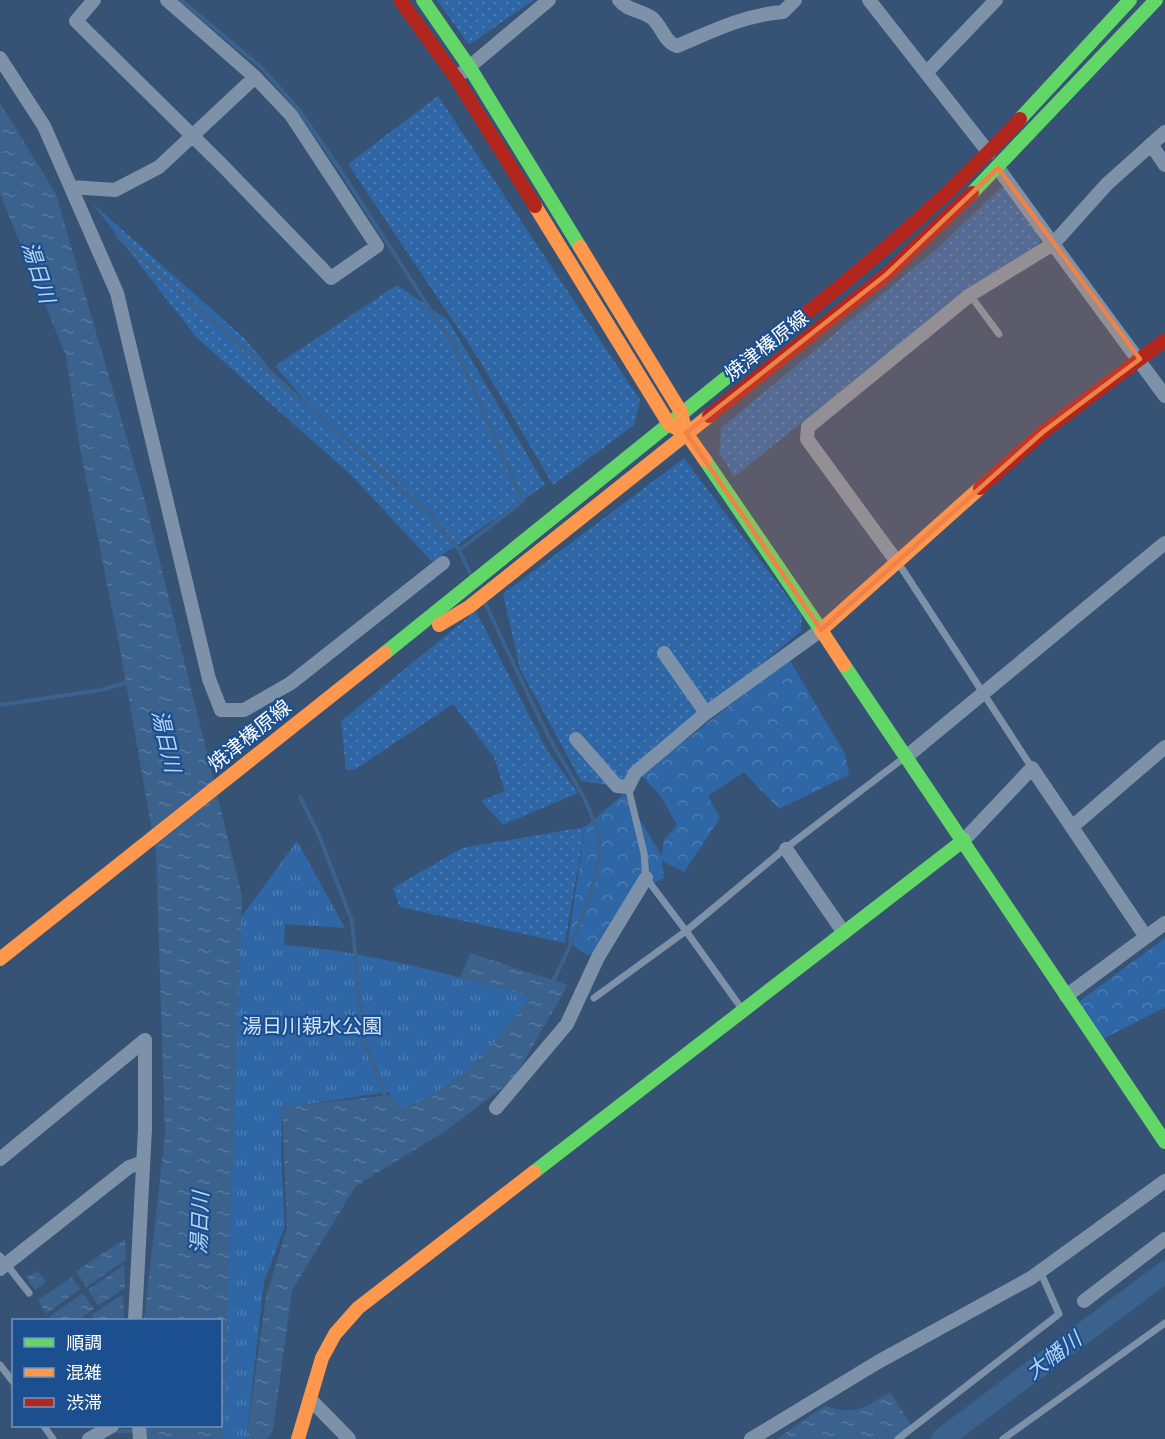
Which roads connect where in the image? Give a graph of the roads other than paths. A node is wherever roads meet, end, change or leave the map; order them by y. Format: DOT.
graph roads {
  1 [pos="94,0"];
  2 [pos="167,0"];
  3 [pos="400,0"];
  4 [pos="423,0"];
  5 [pos="619,0"];
  6 [pos="795,0"];
  7 [pos="996,0"];
  8 [pos="1130,0"];
  9 [pos="1156,0"];
  10 [pos="871,1"];
  11 [pos="542,2"];
  12 [pos="0,58"];
  13 [pos="470,68"];
  14 [pos="926,73"];
  15 [pos="255,77"];
  16 [pos="456,78"];
  17 [pos="1165,132"];
  18 [pos="192,136"];
  19 [pos="1151,144"];
  20 [pos="989,153"];
  21 [pos="1165,165"];
  22 [pos="998,168"];
  23 [pos="71,187"];
  24 [pos="1053,244"];
  25 [pos="970,295"];
  26 [pos="999,334"];
  27 [pos="1165,340"];
  28 [pos="1140,359"];
  29 [pos="1165,396"];
  30 [pos="681,412"];
  31 [pos="669,424"];
  32 [pos="686,434"];
  33 [pos="1165,543"];
  34 [pos="897,562"];
  35 [pos="443,563"];
  36 [pos="821,630"];
  37 [pos="664,654"];
  38 [pos="360,673"];
  39 [pos="985,692"];
  40 [pos="706,713"];
  41 [pos="576,739"];
  42 [pos="1165,747"];
  43 [pos="906,757"];
  44 [pos="1032,768"];
  45 [pos="628,787"];
  46 [pos="1072,827"];
  47 [pos="964,840"];
  48 [pos="786,849"];
  49 [pos="136,851"];
  50 [pos="646,878"];
  51 [pos="1165,923"];
  52 [pos="686,931"];
  53 [pos="844,933"];
  54 [pos="1146,938"];
  55 [pos="0,959"];
  56 [pos="0,974"];
  57 [pos="1066,996"];
  58 [pos="594,998"];
  59 [pos="743,1010"];
  60 [pos="496,1108"];
  61 [pos="1165,1142"];
  62 [pos="0,1159"];
  63 [pos="143,1162"];
  64 [pos="1165,1181"];
  65 [pos="1165,1239"];
  66 [pos="2,1263"];
  67 [pos="1040,1271"];
  68 [pos="29,1293"];
  69 [pos="1084,1301"];
  70 [pos="135,1319"];
  71 [pos="1165,1323"];
  72 [pos="0,1365"];
  73 [pos="12,1380"];
  74 [pos="310,1399"];
  75 [pos="109,1427"];
  76 [pos="89,1439"];
  77 [pos="298,1439"];
  78 [pos="349,1439"];
  79 [pos="751,1439"];
  80 [pos="898,1439"];
  81 [pos="1003,1439"];
  1 -- 18 [label="street"];
  2 -- 15 [label="street"];
  3 -- 16 [label="street"];
  4 -- 13 [label="street"];
  5 -- 6 [label="street"];
  7 -- 14 [label="street"];
  8 -- 20 [label="street, 焼津榛原線"];
  9 -- 22 [label="street, 焼津榛原線"];
  10 -- 14 [label="street"];
  11 -- 13 [label="street"];
  12 -- 23 [label="street"];
  13 -- 16 [label="street"];
  13 -- 30 [label="street"];
  14 -- 20 [label="street"];
  15 -- 18 [label="street"];
  15 -- 18 [label="street"];
  16 -- 31 [label="street"];
  17 -- 19 [label="street"];
  18 -- 23 [label="street"];
  19 -- 21 [label="street"];
  19 -- 24 [label="street"];
  20 -- 30 [label="street, 焼津榛原線"];
  22 -- 24 [label="street"];
  22 -- 32 [label="street, 焼津榛原線"];
  23 -- 35 [label="street"];
  24 -- 25 [label="street"];
  24 -- 28 [label="street"];
  25 -- 26 [label="lane"];
  25 -- 34 [label="street"];
  27 -- 28 [label="street"];
  28 -- 29 [label="street"];
  28 -- 34 [label="street"];
  30 -- 31 [label="street, 焼津榛原線"];
  30 -- 32 [label="street"];
  31 -- 32 [label="street"];
  31 -- 38 [label="street, 焼津榛原線"];
  32 -- 36 [label="street"];
  32 -- 38 [label="street, 焼津榛原線"];
  33 -- 39 [label="street"];
  34 -- 36 [label="street"];
  34 -- 39 [label="lane"];
  36 -- 40 [label="street"];
  36 -- 43 [label="street"];
  37 -- 40 [label="street"];
  38 -- 49 [label="street, 焼津榛原線"];
  39 -- 43 [label="street"];
  39 -- 44 [label="lane"];
  40 -- 45 [label="street"];
  41 -- 45 [label="street"];
  42 -- 46 [label="street"];
  43 -- 47 [label="street"];
  43 -- 48 [label="lane"];
  44 -- 46 [label="street"];
  44 -- 47 [label="street"];
  45 -- 50 [label="lane"];
  46 -- 54 [label="street"];
  47 -- 53 [label="street"];
  47 -- 57 [label="street"];
  48 -- 52 [label="lane"];
  48 -- 53 [label="street"];
  49 -- 55 [label="street, 焼津榛原線"];
  49 -- 56 [label="street, 焼津榛原線"];
  50 -- 52 [label="lane"];
  50 -- 60 [label="street"];
  51 -- 54 [label="street"];
  52 -- 58 [label="lane"];
  52 -- 59 [label="lane"];
  53 -- 59 [label="street"];
  54 -- 57 [label="street"];
  57 -- 61 [label="street"];
  59 -- 74 [label="street"];
  62 -- 63 [label="street"];
  63 -- 66 [label="street"];
  63 -- 70 [label="street"];
  64 -- 67 [label="street"];
  65 -- 69 [label="street"];
  66 -- 68 [label="lane"];
  67 -- 79 [label="street"];
  67 -- 80 [label="lane"];
  71 -- 81 [label="lane"];
  72 -- 73 [label="lane"];
  74 -- 77 [label="street"];
  74 -- 78 [label="street"];
  75 -- 76 [label="street"];
}
